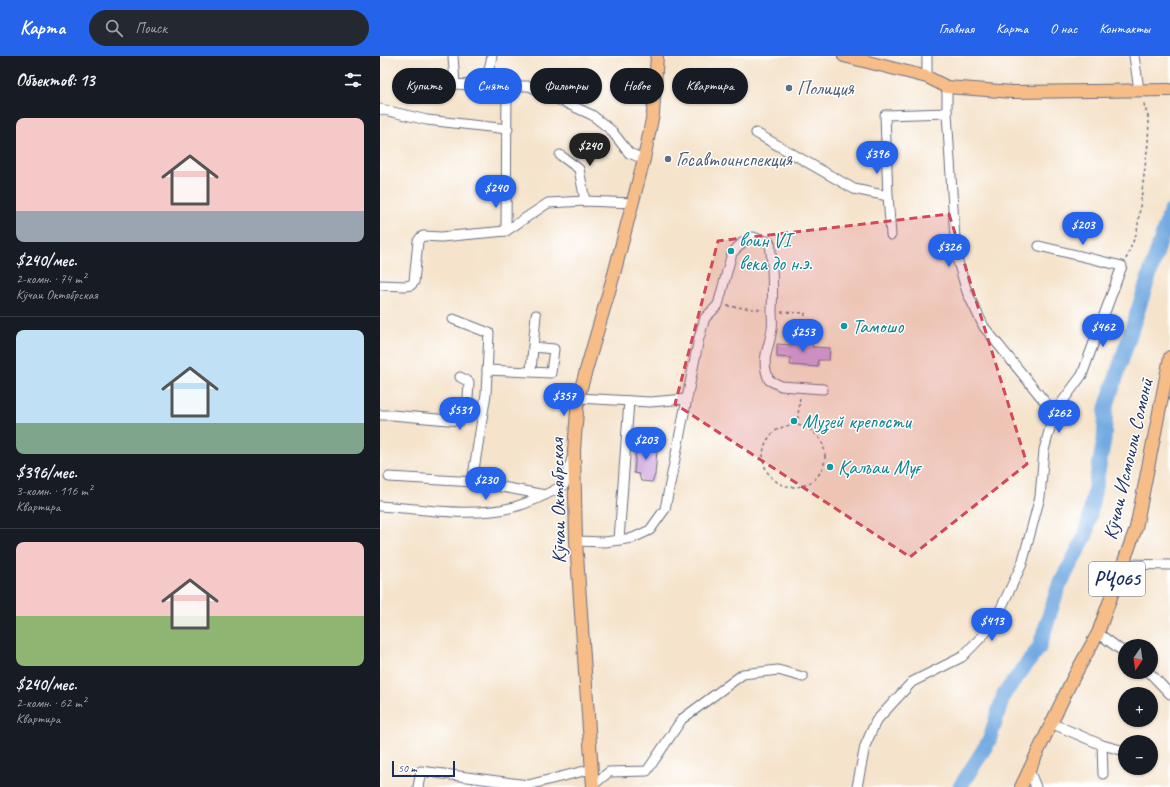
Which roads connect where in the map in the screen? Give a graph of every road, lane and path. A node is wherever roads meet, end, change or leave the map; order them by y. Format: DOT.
graph roads {
  1 [pos="453,56"];
  2 [pos="492,56"];
  3 [pos="657,56"];
  4 [pos="844,56"];
  5 [pos="927,56"];
  6 [pos="1134,56"];
  7 [pos="489,68"];
  8 [pos="927,77"];
  9 [pos="464,85"];
  10 [pos="522,86"];
  11 [pos="947,87"];
  12 [pos="1139,90"];
  13 [pos="1170,90"];
  14 [pos="507,104"];
  15 [pos="380,109"];
  16 [pos="947,113"];
  17 [pos="508,129"];
  18 [pos="756,133"];
  19 [pos="560,155"];
  20 [pos="644,159"];
  21 [pos="888,196"];
  22 [pos="585,201"];
  23 [pos="633,203"];
  24 [pos="506,231"];
  25 [pos="891,235"];
  26 [pos="1039,246"];
  27 [pos="1122,266"];
  28 [pos="380,285"];
  29 [pos="718,305"];
  30 [pos="772,311"];
  31 [pos="536,315"];
  32 [pos="453,319"];
  33 [pos="803,339"];
  34 [pos="533,347"];
  35 [pos="1170,357"];
  36 [pos="487,370"];
  37 [pos="531,371"];
  38 [pos="460,377"];
  39 [pos="801,387"];
  40 [pos="823,388"];
  41 [pos="578,398"];
  42 [pos="686,399"];
  43 [pos="629,401"];
  44 [pos="1054,413"];
  45 [pos="380,415"];
  46 [pos="797,425"];
  47 [pos="574,450"];
  48 [pos="390,477"];
  49 [pos="472,482"];
  50 [pos="546,495"];
  51 [pos="380,506"];
  52 [pos="619,540"];
  53 [pos="576,541"];
  54 [pos="1123,564"];
  55 [pos="1170,565"];
  56 [pos="1098,633"];
  57 [pos="1118,648"];
  58 [pos="803,677"];
  59 [pos="1156,679"];
  60 [pos="1170,694"];
  61 [pos="1051,723"];
  62 [pos="1102,745"];
  63 [pos="1118,748"];
  64 [pos="592,769"];
  65 [pos="1029,770"];
  66 [pos="1103,774"];
  67 [pos="593,786"];
  68 [pos="418,787"];
  69 [pos="857,787"];
  70 [pos="1021,787"];
  71 [pos="1036,787"];
  1 -- 9 [label="street"];
  2 -- 7 [label="street"];
  3 -- 20 [label="main road, Кӯчаи Октябрская"];
  4 -- 8 [label="main road"];
  5 -- 8 [label="street"];
  6 -- 12 [label="street"];
  8 -- 11 [label="main road"];
  10 -- 20 [label="street"];
  11 -- 12 [label="main road"];
  11 -- 16 [label="street"];
  12 -- 13 [label="main road"];
  12 -- 27 [label="path"];
  14 -- 17 [label="street"];
  15 -- 17 [label="street"];
  16 -- 21 [label="street"];
  16 -- 44 [label="street"];
  17 -- 24 [label="street"];
  18 -- 21 [label="street"];
  19 -- 22 [label="street"];
  20 -- 23 [label="main road, Кӯчаи Октябрская"];
  21 -- 25 [label="street"];
  22 -- 23 [label="street"];
  22 -- 24 [label="street"];
  23 -- 41 [label="main road, Кӯчаи Октябрская"];
  24 -- 28 [label="street"];
  26 -- 27 [label="street"];
  27 -- 44 [label="street"];
  29 -- 30 [label="path"];
  29 -- 30 [label="street"];
  29 -- 42 [label="street"];
  30 -- 33 [label="path"];
  30 -- 39 [label="street"];
  31 -- 34 [label="street"];
  32 -- 36 [label="street"];
  34 -- 37 [label="street"];
  34 -- 37 [label="street"];
  35 -- 54 [label="main road, Кӯчаи Исмоили Сомонӣ / РҶ065"];
  36 -- 37 [label="street"];
  36 -- 49 [label="street"];
  38 -- 45 [label="street"];
  39 -- 40 [label="street"];
  39 -- 46 [label="path"];
  41 -- 43 [label="street"];
  41 -- 47 [label="main road, Кӯчаи Октябрская"];
  42 -- 43 [label="street"];
  42 -- 52 [label="street"];
  43 -- 52 [label="street"];
  44 -- 69 [label="street"];
  46 -- 46 [label="path"];
  47 -- 50 [label="street"];
  47 -- 53 [label="main road, Кӯчаи Октябрская"];
  48 -- 49 [label="street"];
  49 -- 50 [label="street"];
  50 -- 51 [label="street"];
  52 -- 53 [label="street"];
  53 -- 64 [label="main road, Кӯчаи Октябрская"];
  54 -- 55 [label="street"];
  54 -- 56 [label="main road, Кӯчаи Исмоили Сомонӣ / РҶ065"];
  56 -- 57 [label="street"];
  56 -- 61 [label="main road, Кӯчаи Исмоили Сомонӣ / РҶ065"];
  58 -- 67 [label="street"];
  59 -- 60 [label="street"];
  61 -- 62 [label="street"];
  61 -- 65 [label="main road, Кӯчаи Исмоили Сомонӣ / РҶ065"];
  62 -- 63 [label="street"];
  62 -- 66 [label="street"];
  64 -- 67 [label="main road, Кӯчаи Октябрская"];
  64 -- 68 [label="street"];
  65 -- 70 [label="main road, Кӯчаи Исмоили Сомонӣ / РҶ065"];
  65 -- 71 [label="street"];
}
